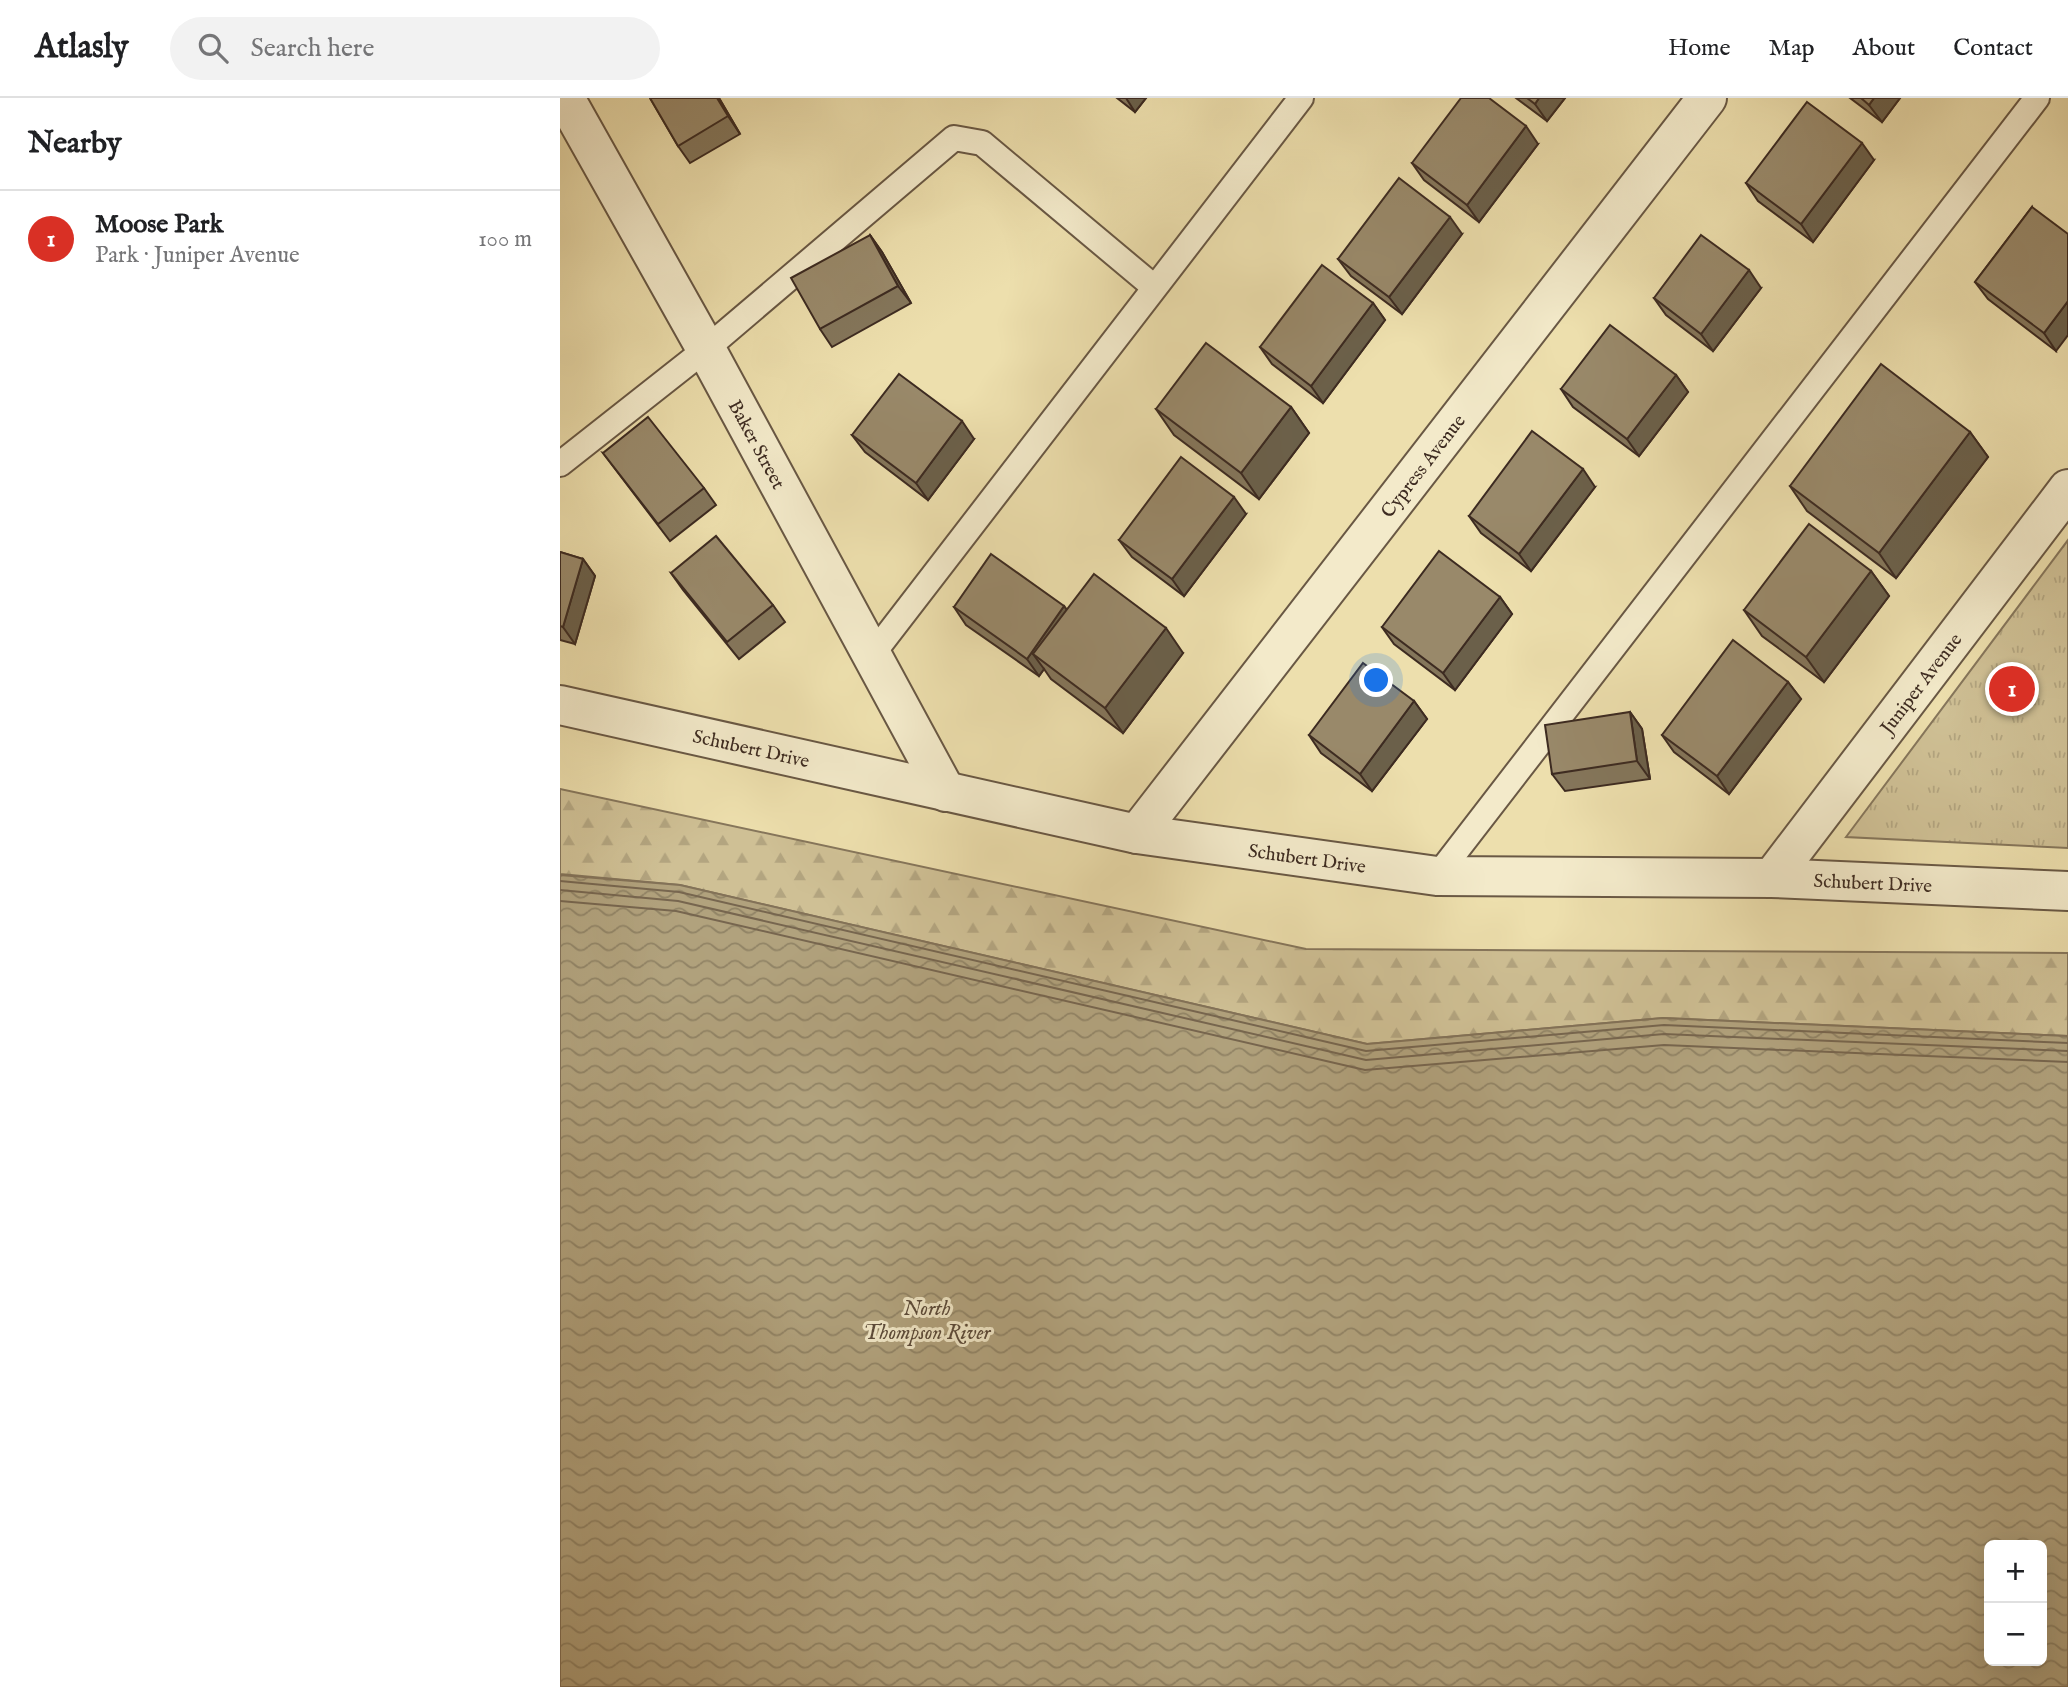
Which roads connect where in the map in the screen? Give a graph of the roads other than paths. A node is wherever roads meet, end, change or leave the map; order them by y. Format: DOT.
graph roads {
  1 [pos="565,98"];
  2 [pos="1301,98"];
  3 [pos="1707,98"];
  4 [pos="2037,98"];
  5 [pos="1154,286"];
  6 [pos="706,349"];
  7 [pos="560,464"];
  8 [pos="2068,489"];
  9 [pos="872,655"];
  10 [pos="560,705"];
  11 [pos="946,792"];
  12 [pos="1137,834"];
  13 [pos="1437,876"];
  14 [pos="1772,878"];
  15 [pos="2068,891"];
  1 -- 6 [label="street, Baker Street"];
  2 -- 5 [label="lane"];
  3 -- 12 [label="street, Cypress Avenue"];
  4 -- 13 [label="lane"];
  5 -- 6 [label="lane"];
  5 -- 9 [label="lane"];
  6 -- 7 [label="lane"];
  6 -- 9 [label="street, Baker Street"];
  8 -- 14 [label="street, Juniper Avenue"];
  9 -- 11 [label="street, Baker Street"];
  10 -- 11 [label="street, Schubert Drive"];
  11 -- 12 [label="street, Schubert Drive"];
  12 -- 13 [label="street, Schubert Drive"];
  13 -- 14 [label="street, Schubert Drive"];
  14 -- 15 [label="street, Schubert Drive"];
}
